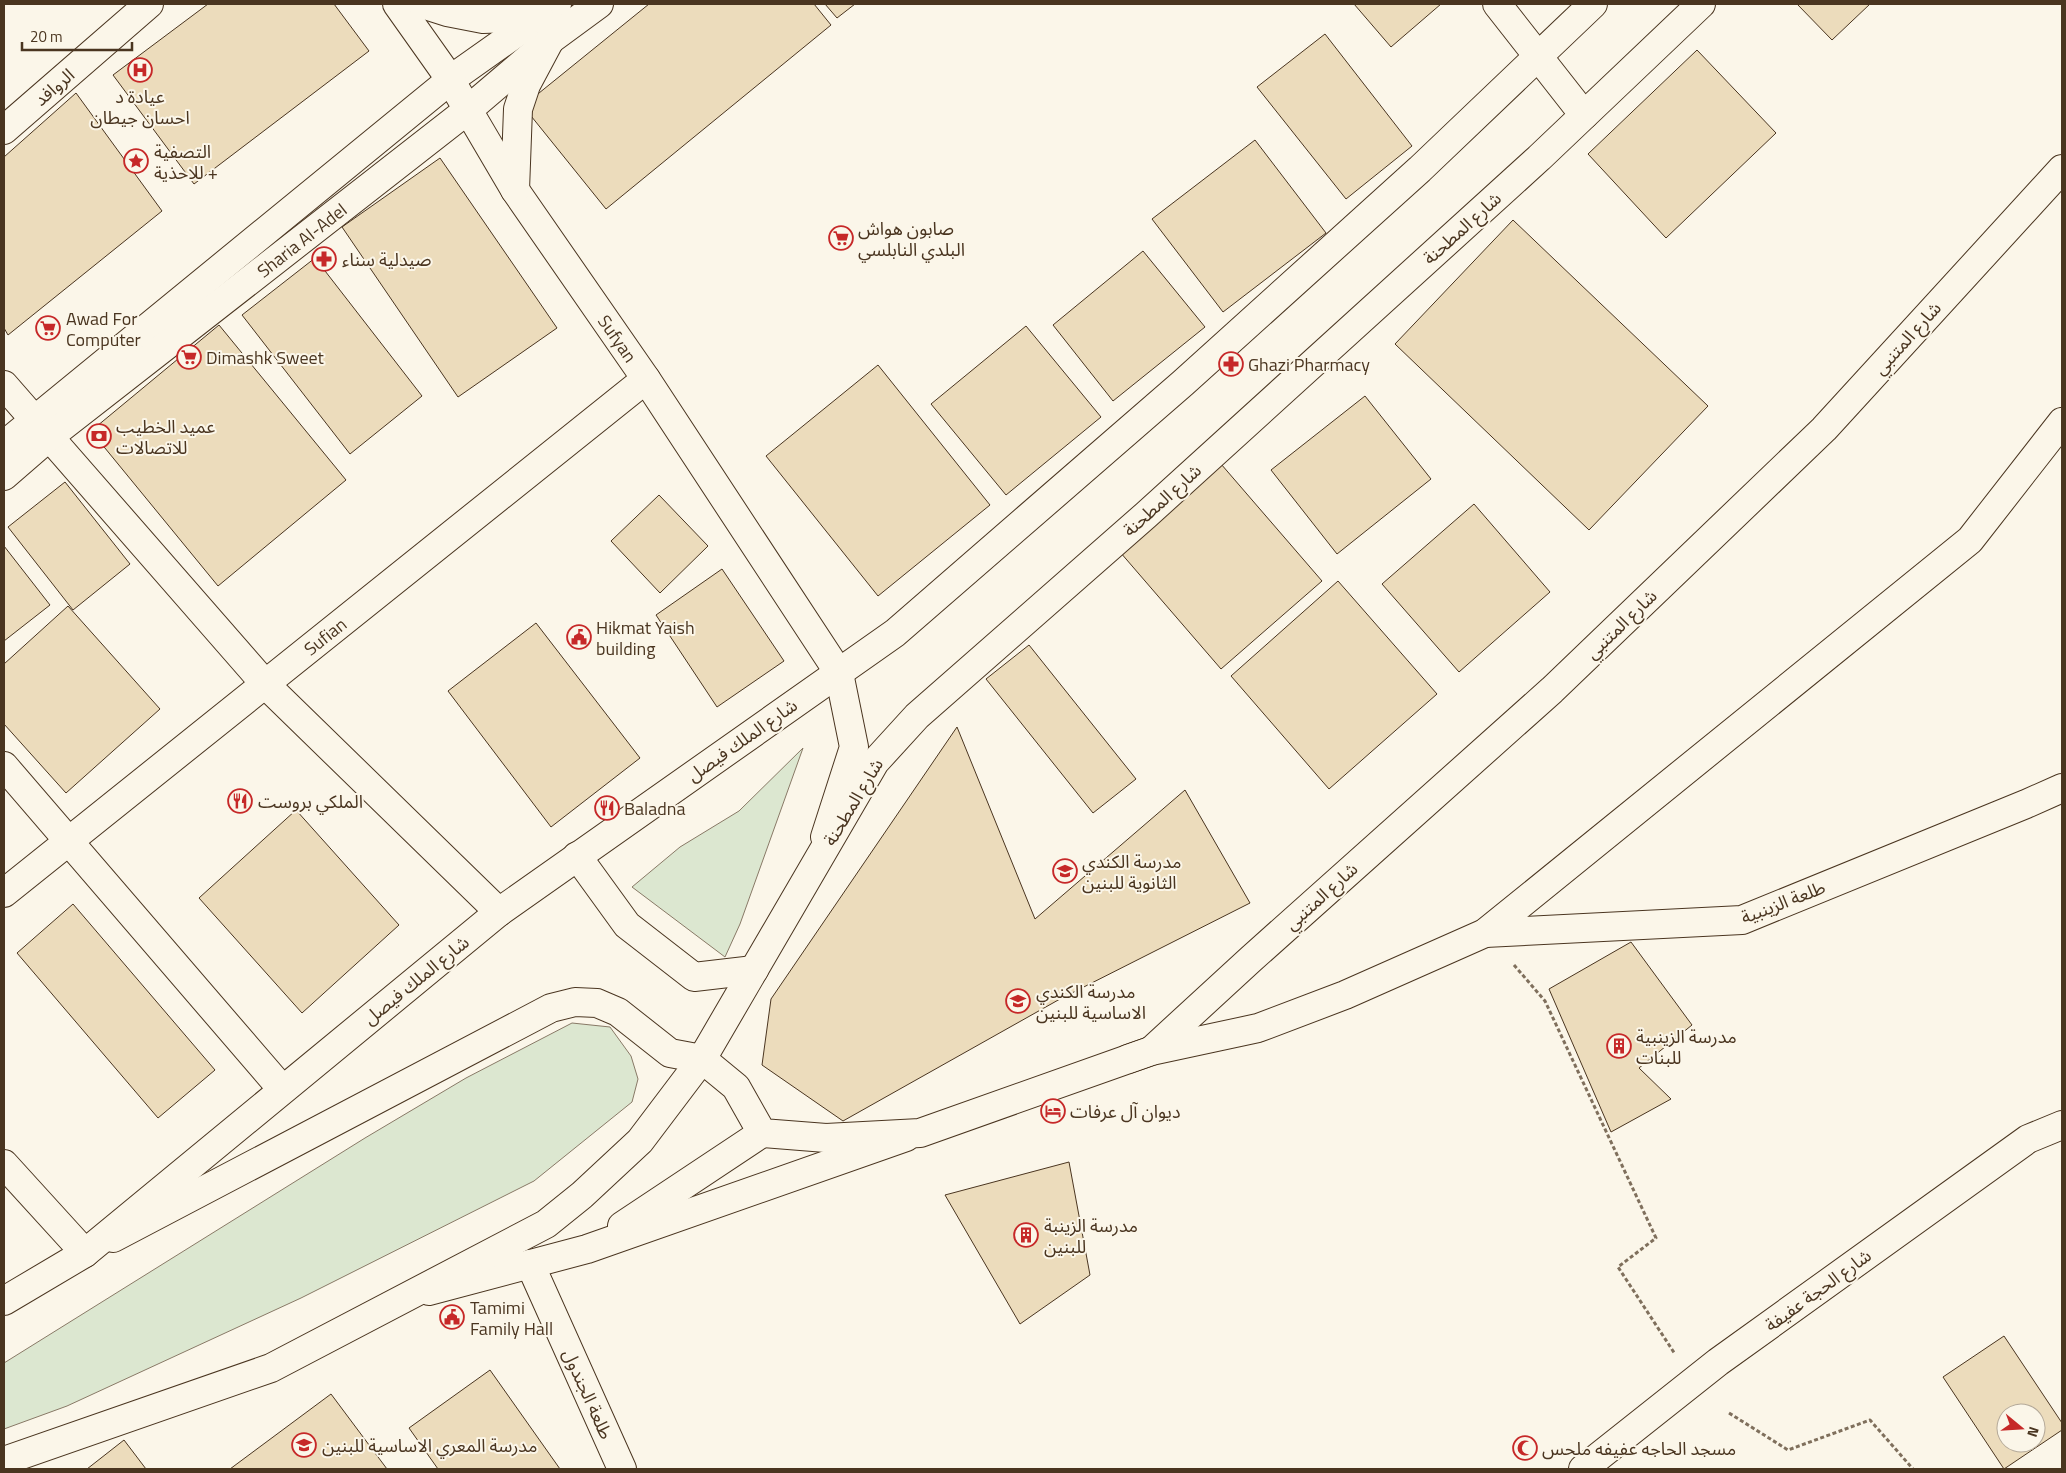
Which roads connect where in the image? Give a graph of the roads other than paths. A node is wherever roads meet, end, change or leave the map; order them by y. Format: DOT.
graph roads {
  1 [pos="149,4"];
  2 [pos="397,4"];
  3 [pos="422,4"];
  4 [pos="599,4"];
  5 [pos="1496,4"];
  6 [pos="1593,4"];
  7 [pos="1701,4"];
  8 [pos="549,20"];
  9 [pos="1538,56"];
  10 [pos="451,81"];
  11 [pos="468,109"];
  12 [pos="1584,115"];
  13 [pos="4,130"];
  14 [pos="2062,169"];
  15 [pos="515,190"];
  16 [pos="646,379"];
  17 [pos="4,385"];
  18 [pos="2062,422"];
  19 [pos="41,429"];
  20 [pos="4,446"];
  21 [pos="4,476"];
  22 [pos="839,672"];
  23 [pos="266,685"];
  24 [pos="4,766"];
  25 [pos="2062,788"];
  26 [pos="68,840"];
  27 [pos="577,856"];
  28 [pos="817,862"];
  29 [pos="4,893"];
  30 [pos="499,912"];
  31 [pos="1485,933"];
  32 [pos="754,970"];
  33 [pos="1151,1051"];
  34 [pos="702,1059"];
  35 [pos="282,1089"];
  36 [pos="2062,1124"];
  37 [pos="762,1133"];
  38 [pos="4,1164"];
  39 [pos="587,1249"];
  40 [pos="85,1253"];
  41 [pos="530,1264"];
  42 [pos="406,1298"];
  43 [pos="4,1300"];
  44 [pos="4,1461"];
  45 [pos="622,1469"];
  46 [pos="1582,1469"];
  1 -- 13 [label="street, الروافد"];
  2 -- 10 [label="street, Sufyan"];
  3 -- 8 [label="street"];
  4 -- 8 [label="street, Sharia Al-Adel"];
  5 -- 9 [label="street"];
  6 -- 9 [label="street"];
  7 -- 12 [label="street, شارع المطحنة"];
  8 -- 10 [label="street, Sharia Al-Adel"];
  8 -- 11 [label="street, Sharia Al-Adel"];
  8 -- 15 [label="street"];
  9 -- 12 [label="street"];
  9 -- 22 [label="street"];
  10 -- 11 [label="street, Sufyan"];
  10 -- 19 [label="street, Sharia Al-Adel"];
  11 -- 15 [label="street, Sufyan"];
  11 -- 19 [label="street, Sharia Al-Adel"];
  12 -- 28 [label="street, شارع المطحنة"];
  14 -- 33 [label="street, شارع المتنبي"];
  15 -- 16 [label="street, Sufyan"];
  16 -- 22 [label="street, Sufyan"];
  16 -- 23 [label="street, Sufian"];
  17 -- 19 [label="street"];
  18 -- 31 [label="street"];
  19 -- 20 [label="street, Sharia Al-Adel"];
  19 -- 21 [label="street, Sharia Al-Adel"];
  19 -- 23 [label="street"];
  22 -- 27 [label="street, شارع الملك فيصل"];
  22 -- 28 [label="street"];
  23 -- 26 [label="street, Sufian"];
  23 -- 30 [label="street"];
  24 -- 26 [label="street"];
  25 -- 31 [label="street, طلعة الزينبية"];
  26 -- 29 [label="street, Sufian"];
  26 -- 35 [label="street"];
  27 -- 30 [label="street, شارع الملك فيصل"];
  27 -- 32 [label="street"];
  28 -- 32 [label="street, شارع المطحنة"];
  30 -- 35 [label="street, شارع الملك فيصل"];
  31 -- 33 [label="street"];
  32 -- 34 [label="street, شارع المطحنة"];
  33 -- 37 [label="street"];
  33 -- 39 [label="street"];
  34 -- 37 [label="street"];
  34 -- 40 [label="street"];
  34 -- 42 [label="street"];
  35 -- 40 [label="street, شارع الملك فيصل"];
  36 -- 46 [label="street, شارع الحجة عفيفة"];
  37 -- 39 [label="street"];
  38 -- 40 [label="street"];
  39 -- 41 [label="street"];
  40 -- 43 [label="street, شارع الملك فيصل"];
  41 -- 42 [label="street"];
  41 -- 45 [label="street, طلعة الجندول"];
  42 -- 44 [label="street"];
}
